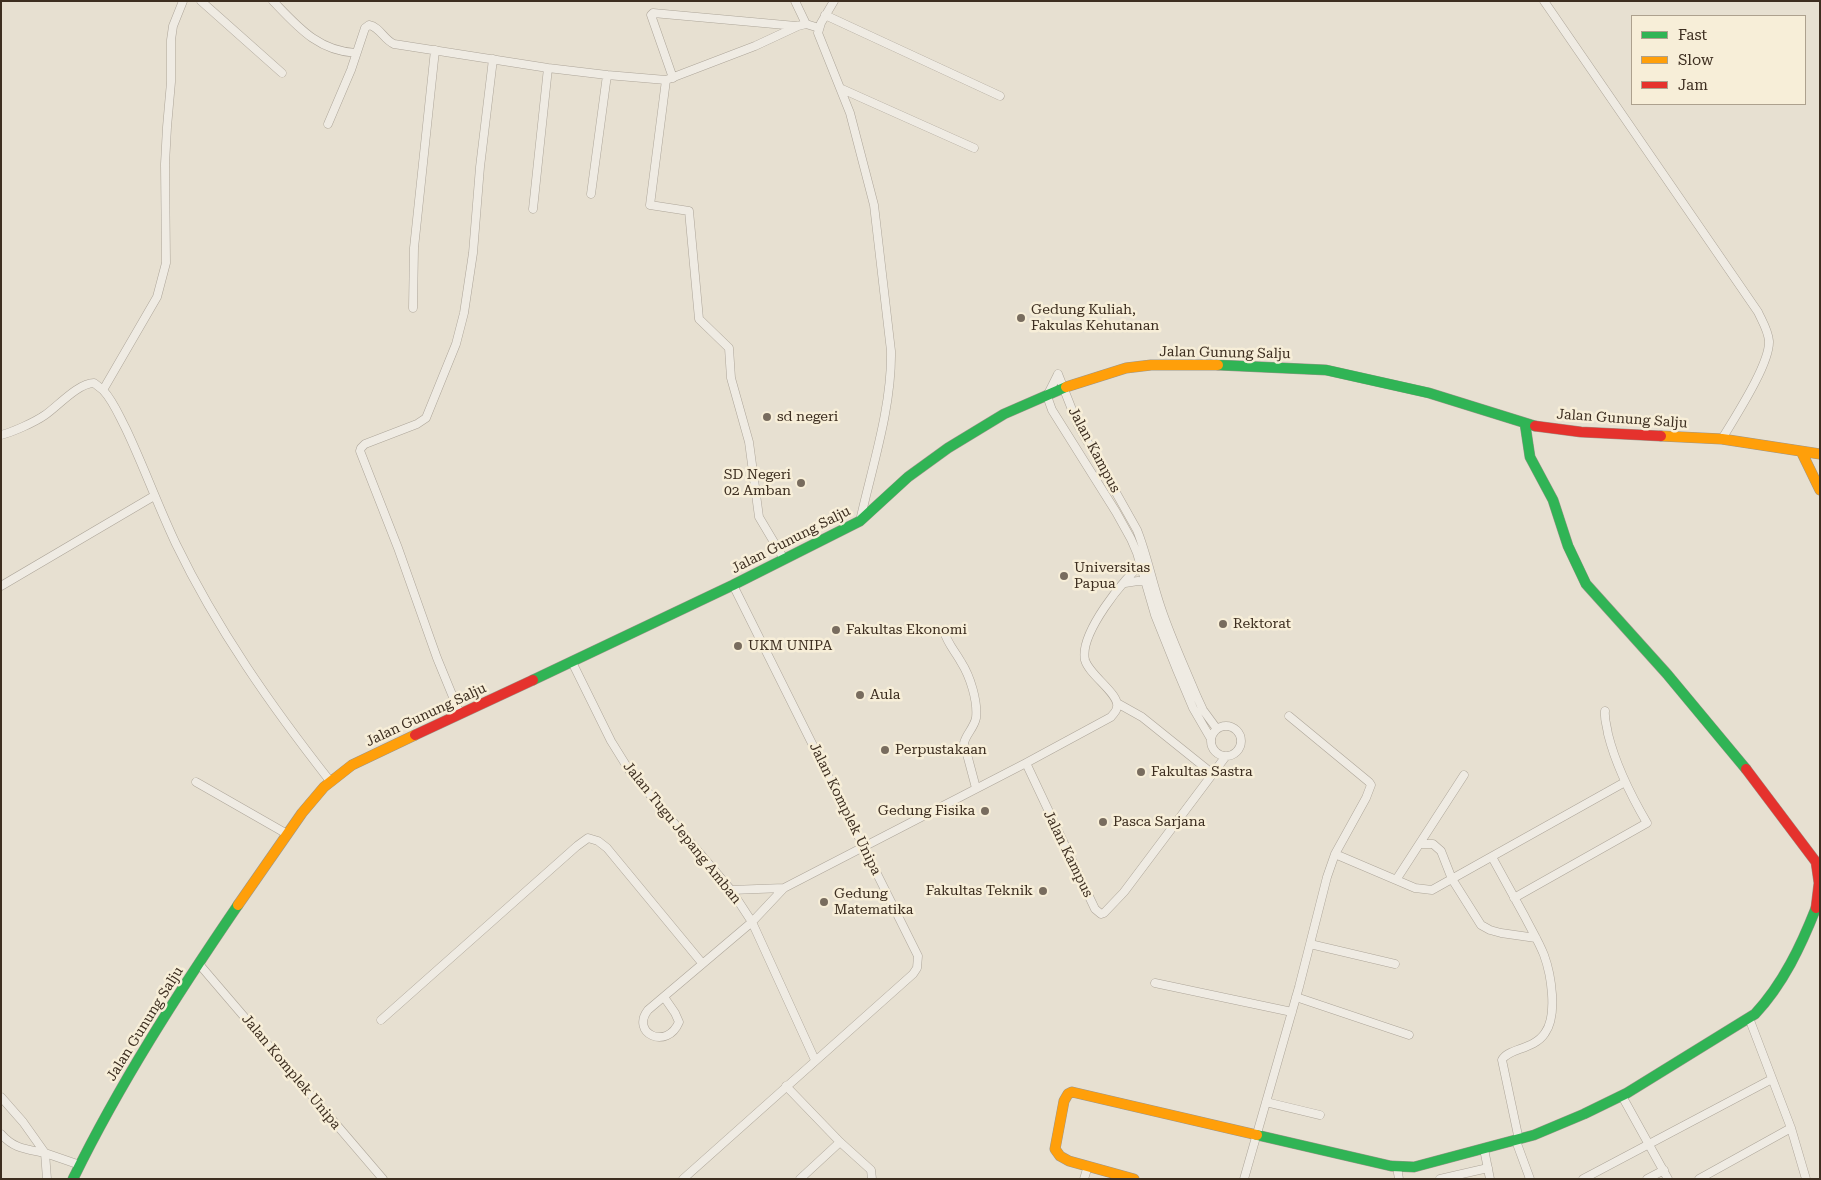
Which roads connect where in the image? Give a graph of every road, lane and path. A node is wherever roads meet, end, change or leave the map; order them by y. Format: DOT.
graph roads {
  1 [pos="182,1"];
  2 [pos="201,1"];
  3 [pos="273,1"];
  4 [pos="795,1"];
  5 [pos="834,1"];
  6 [pos="1544,1"];
  7 [pos="826,15"];
  8 [pos="806,24"];
  9 [pos="798,26"];
  10 [pos="819,28"];
  11 [pos="435,50"];
  12 [pos="356,53"];
  13 [pos="493,59"];
  14 [pos="548,68"];
  15 [pos="282,73"];
  16 [pos="607,76"];
  17 [pos="670,79"];
  18 [pos="842,89"];
  19 [pos="1000,96"];
  20 [pos="328,124"];
  21 [pos="974,148"];
  22 [pos="592,194"];
  23 [pos="533,208"];
  24 [pos="413,308"];
  25 [pos="1064,388"];
  26 [pos="103,390"];
  27 [pos="1047,396"];
  28 [pos="1525,424"];
  29 [pos="1,435"];
  30 [pos="1722,439"];
  31 [pos="1801,451"];
  32 [pos="1820,454"];
  33 [pos="1820,490"];
  34 [pos="154,496"];
  35 [pos="860,521"];
  36 [pos="784,559"];
  37 [pos="1143,563"];
  38 [pos="1149,582"];
  39 [pos="1124,583"];
  40 [pos="734,585"];
  41 [pos="1,586"];
  42 [pos="944,631"];
  43 [pos="572,662"];
  44 [pos="1190,690"];
  45 [pos="1117,703"];
  46 [pos="1605,711"];
  47 [pos="460,714"];
  48 [pos="1289,716"];
  49 [pos="1217,729"];
  50 [pos="1211,738"];
  51 [pos="1226,756"];
  52 [pos="1026,764"];
  53 [pos="1213,774"];
  54 [pos="1464,775"];
  55 [pos="330,781"];
  56 [pos="196,782"];
  57 [pos="1625,782"];
  58 [pos="976,788"];
  59 [pos="287,834"];
  60 [pos="1420,844"];
  61 [pos="865,848"];
  62 [pos="1336,854"];
  63 [pos="1492,857"];
  64 [pos="1396,880"];
  65 [pos="1452,880"];
  66 [pos="784,888"];
  67 [pos="731,890"];
  68 [pos="1514,898"];
  69 [pos="752,922"];
  70 [pos="1536,938"];
  71 [pos="1310,944"];
  72 [pos="702,963"];
  73 [pos="199,964"];
  74 [pos="1395,964"];
  75 [pos="1155,983"];
  76 [pos="1296,996"];
  77 [pos="664,997"];
  78 [pos="1292,1012"];
  79 [pos="1749,1018"];
  80 [pos="381,1020"];
  81 [pos="1409,1035"];
  82 [pos="815,1060"];
  83 [pos="1772,1079"];
  84 [pos="786,1086"];
  85 [pos="1622,1096"];
  86 [pos="1,1097"];
  87 [pos="1266,1102"];
  88 [pos="1320,1115"];
  89 [pos="1791,1128"];
  90 [pos="1,1134"];
  91 [pos="1256,1135"];
  92 [pos="1517,1140"];
  93 [pos="840,1142"];
  94 [pos="1648,1143"];
  95 [pos="1484,1149"];
  96 [pos="45,1153"];
  97 [pos="80,1164"];
  98 [pos="1088,1166"];
  99 [pos="1397,1167"];
  100 [pos="1488,1168"];
  101 [pos="1664,1170"];
  102 [pos="1131,1178"];
  103 [pos="47,1179"];
  104 [pos="74,1179"];
  105 [pos="383,1179"];
  106 [pos="683,1179"];
  107 [pos="800,1179"];
  108 [pos="872,1179"];
  109 [pos="1084,1179"];
  110 [pos="1244,1179"];
  111 [pos="1400,1179"];
  112 [pos="1440,1179"];
  113 [pos="1490,1179"];
  114 [pos="1530,1179"];
  115 [pos="1583,1179"];
  116 [pos="1647,1179"];
  117 [pos="1668,1179"];
  118 [pos="1699,1179"];
  119 [pos="1806,1179"];
  1 -- 26 [label="street"];
  2 -- 15 [label="street"];
  3 -- 12 [label="street"];
  4 -- 8 [label="street"];
  5 -- 7 [label="street"];
  6 -- 30 [label="street"];
  7 -- 10 [label="street"];
  7 -- 19 [label="street"];
  8 -- 9 [label="street"];
  8 -- 10 [label="street"];
  9 -- 17 [label="street"];
  9 -- 17 [label="street"];
  10 -- 18 [label="street"];
  11 -- 12 [label="street"];
  11 -- 13 [label="street"];
  11 -- 24 [label="street"];
  12 -- 20 [label="street"];
  13 -- 14 [label="street"];
  13 -- 47 [label="street"];
  14 -- 16 [label="street"];
  14 -- 23 [label="street"];
  16 -- 17 [label="street"];
  16 -- 22 [label="street"];
  17 -- 36 [label="street"];
  18 -- 21 [label="street"];
  18 -- 35 [label="street"];
  25 -- 27 [label="main road, Jalan Gunung Salju"];
  25 -- 27 [label="street"];
  25 -- 28 [label="main road, Jalan Gunung Salju"];
  25 -- 37 [label="street, Jalan Kampus"];
  26 -- 29 [label="street"];
  26 -- 34 [label="street"];
  27 -- 35 [label="main road, Jalan Gunung Salju"];
  27 -- 37 [label="street, Jalan Kampus"];
  28 -- 30 [label="main road, Jalan Gunung Salju"];
  28 -- 79 [label="main road"];
  30 -- 31 [label="main road, Jalan Gunung Salju"];
  31 -- 32 [label="main road, Jalan Gunung Salju"];
  31 -- 33 [label="main road"];
  34 -- 41 [label="street"];
  34 -- 55 [label="street"];
  35 -- 36 [label="main road, Jalan Gunung Salju"];
  36 -- 40 [label="main road, Jalan Gunung Salju"];
  37 -- 38 [label="street, Jalan Kampus"];
  37 -- 39 [label="street"];
  38 -- 39 [label="street"];
  38 -- 44 [label="street, Jalan Kampus"];
  39 -- 45 [label="street"];
  40 -- 43 [label="main road, Jalan Gunung Salju"];
  40 -- 61 [label="street, Jalan Komplek Unipa"];
  42 -- 58 [label="street"];
  43 -- 47 [label="main road, Jalan Gunung Salju"];
  43 -- 67 [label="street, Jalan Tugu Jepang Amban"];
  44 -- 49 [label="street, Jalan Kampus"];
  44 -- 50 [label="street, Jalan Kampus"];
  45 -- 52 [label="street"];
  45 -- 53 [label="street"];
  46 -- 57 [label="street"];
  47 -- 55 [label="main road, Jalan Gunung Salju"];
  48 -- 62 [label="street"];
  49 -- 50 [label="street"];
  49 -- 51 [label="street, Jalan Kampus"];
  50 -- 51 [label="street, Jalan Kampus"];
  51 -- 53 [label="street, Jalan Kampus"];
  52 -- 53 [label="street, Jalan Kampus"];
  52 -- 58 [label="street"];
  54 -- 60 [label="street"];
  55 -- 59 [label="main road, Jalan Gunung Salju"];
  56 -- 59 [label="street"];
  57 -- 63 [label="street"];
  57 -- 68 [label="street"];
  58 -- 61 [label="street"];
  59 -- 73 [label="main road, Jalan Gunung Salju"];
  60 -- 64 [label="street"];
  60 -- 65 [label="street"];
  61 -- 66 [label="street"];
  61 -- 82 [label="street, Jalan Komplek Unipa"];
  62 -- 64 [label="street"];
  62 -- 71 [label="street"];
  63 -- 65 [label="street"];
  63 -- 68 [label="street"];
  64 -- 65 [label="street"];
  65 -- 70 [label="street"];
  66 -- 67 [label="street"];
  66 -- 69 [label="street"];
  67 -- 69 [label="street, Jalan Tugu Jepang Amban"];
  68 -- 70 [label="street"];
  69 -- 72 [label="street"];
  69 -- 82 [label="street, Jalan Tugu Jepang Amban"];
  70 -- 92 [label="street"];
  71 -- 74 [label="street"];
  71 -- 76 [label="street"];
  72 -- 77 [label="street"];
  72 -- 80 [label="street"];
  73 -- 97 [label="main road, Jalan Gunung Salju"];
  73 -- 105 [label="street, Jalan Komplek Unipa"];
  75 -- 78 [label="street"];
  76 -- 78 [label="street"];
  76 -- 81 [label="street"];
  77 -- 77 [label="street"];
  78 -- 87 [label="street"];
  79 -- 83 [label="street"];
  79 -- 85 [label="main road"];
  82 -- 84 [label="street, Jalan Komplek Unipa"];
  83 -- 89 [label="street"];
  83 -- 94 [label="street"];
  84 -- 93 [label="street"];
  84 -- 106 [label="street, Jalan Komplek Unipa"];
  85 -- 92 [label="main road"];
  85 -- 94 [label="street"];
  86 -- 96 [label="street"];
  87 -- 88 [label="street"];
  87 -- 91 [label="street"];
  89 -- 118 [label="street"];
  89 -- 119 [label="street"];
  90 -- 96 [label="street"];
  91 -- 98 [label="main road"];
  91 -- 99 [label="main road"];
  91 -- 110 [label="street"];
  92 -- 95 [label="main road"];
  92 -- 114 [label="street"];
  93 -- 107 [label="street"];
  93 -- 108 [label="street"];
  94 -- 101 [label="street"];
  94 -- 115 [label="street"];
  95 -- 99 [label="main road"];
  95 -- 100 [label="street"];
  96 -- 97 [label="street"];
  96 -- 103 [label="street"];
  97 -- 104 [label="main road, Jalan Gunung Salju"];
  98 -- 102 [label="main road"];
  98 -- 109 [label="street"];
  99 -- 111 [label="street"];
  100 -- 112 [label="street"];
  100 -- 113 [label="street"];
  101 -- 116 [label="street"];
  101 -- 117 [label="street"];
}
